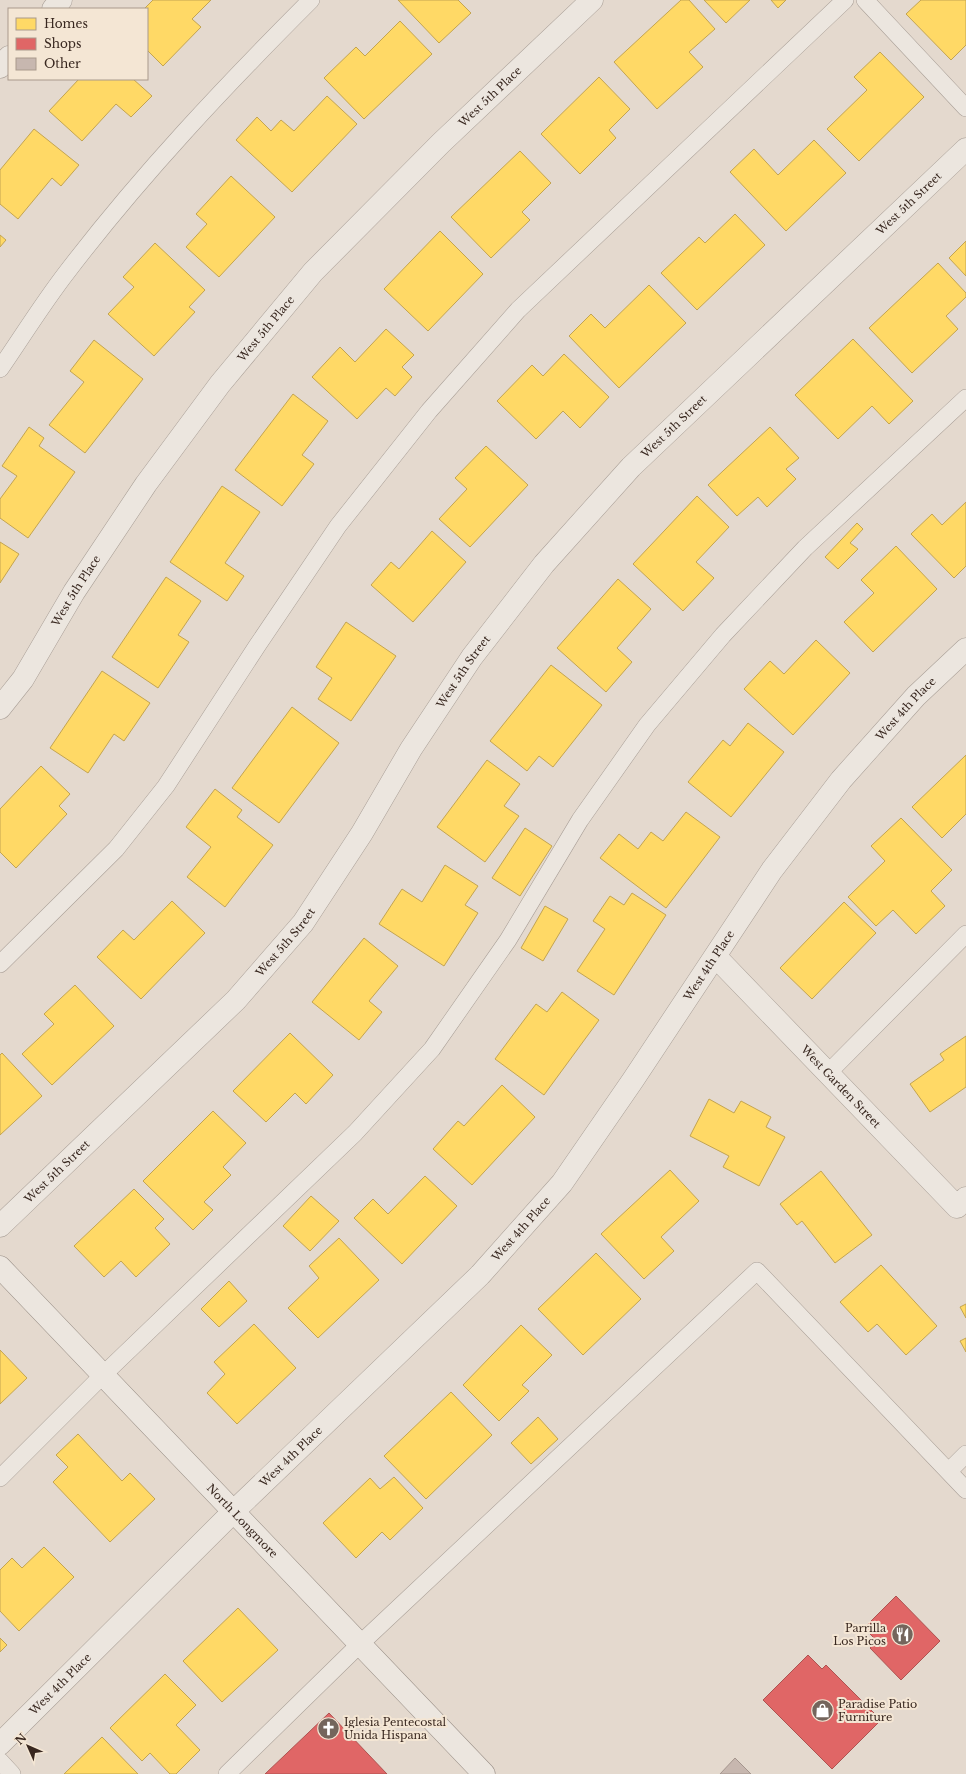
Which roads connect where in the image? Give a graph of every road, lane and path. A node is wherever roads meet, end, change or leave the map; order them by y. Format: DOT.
graph roads {
  1 [pos="61,0"];
  2 [pos="311,0"];
  3 [pos="592,0"];
  4 [pos="845,0"];
  5 [pos="865,0"];
  6 [pos="54,8"];
  7 [pos="8,58"];
  8 [pos="0,67"];
  9 [pos="966,108"];
  10 [pos="966,149"];
  11 [pos="0,369"];
  12 [pos="966,398"];
  13 [pos="966,648"];
  14 [pos="0,708"];
  15 [pos="966,934"];
  16 [pos="716,957"];
  17 [pos="0,964"];
  18 [pos="828,1073"];
  19 [pos="966,1198"];
  20 [pos="0,1226"];
  21 [pos="0,1267"];
  22 [pos="103,1375"];
  23 [pos="966,1454"];
  24 [pos="949,1471"];
  25 [pos="0,1478"];
  26 [pos="966,1490"];
  27 [pos="234,1511"];
  28 [pos="360,1644"];
  29 [pos="0,1744"];
  30 [pos="0,1761"];
  31 [pos="12,1774"];
  32 [pos="227,1774"];
  33 [pos="484,1774"];
  1 -- 6 [label="street"];
  2 -- 11 [label="lane"];
  3 -- 14 [label="street, West 5th Place"];
  4 -- 17 [label="lane"];
  5 -- 9 [label="lane"];
  7 -- 8 [label="street"];
  10 -- 20 [label="street, West 5th Street"];
  12 -- 22 [label="lane"];
  13 -- 16 [label="street, West 4th Place"];
  15 -- 18 [label="lane"];
  16 -- 18 [label="street, West Garden Street"];
  16 -- 27 [label="street, West 4th Place"];
  18 -- 19 [label="street, West Garden Street"];
  21 -- 22 [label="street, North Longmore"];
  22 -- 25 [label="lane"];
  22 -- 27 [label="street, North Longmore"];
  23 -- 24 [label="lane"];
  24 -- 26 [label="lane"];
  24 -- 28 [label="lane"];
  27 -- 28 [label="street, North Longmore"];
  27 -- 29 [label="street, West 4th Place"];
  28 -- 32 [label="lane"];
  28 -- 33 [label="street, North Longmore"];
  30 -- 31 [label="lane"];
}
